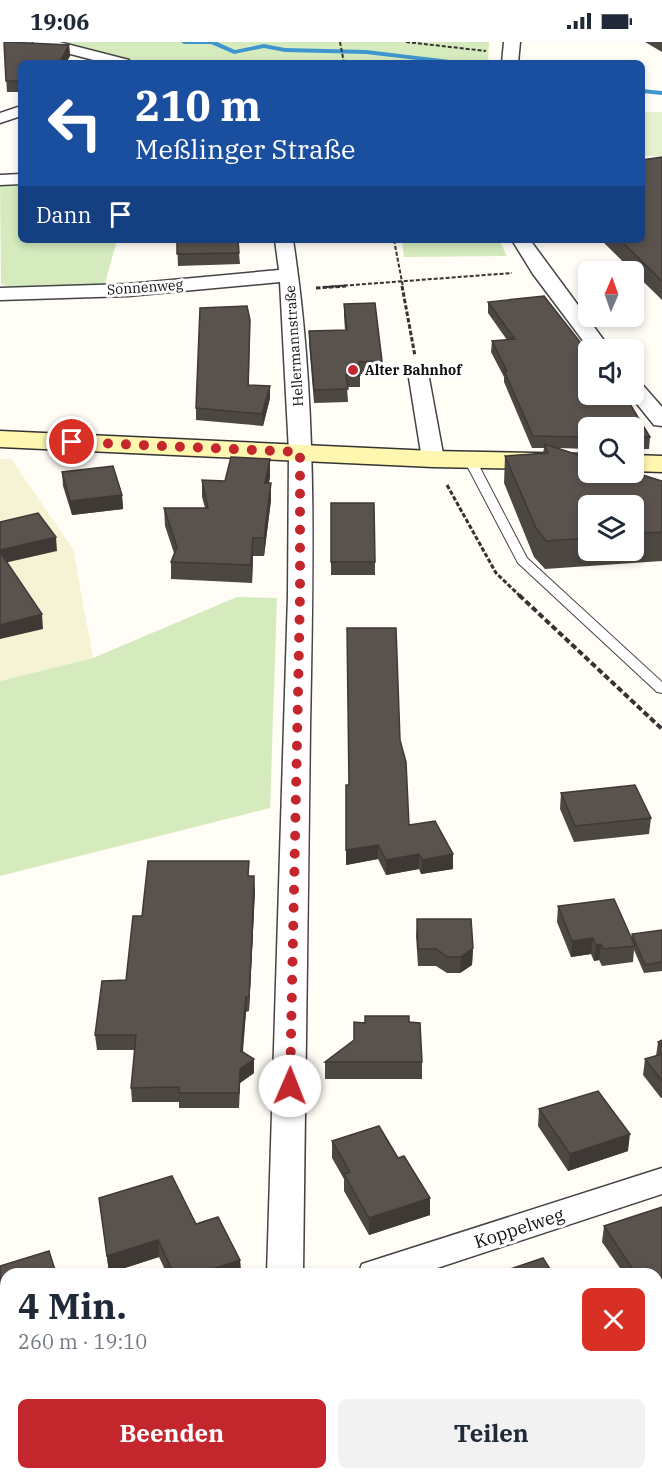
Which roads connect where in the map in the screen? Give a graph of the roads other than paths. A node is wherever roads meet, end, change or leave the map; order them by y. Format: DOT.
graph roads {
  1 [pos="41,42"];
  2 [pos="111,60"];
  3 [pos="18,112"];
  4 [pos="0,118"];
  5 [pos="18,179"];
  6 [pos="0,180"];
  7 [pos="285,243"];
  8 [pos="523,243"];
  9 [pos="290,282"];
  10 [pos="0,294"];
  11 [pos="593,339"];
  12 [pos="419,378"];
  13 [pos="644,399"];
  14 [pos="662,420"];
  15 [pos="1,440"];
  16 [pos="300,452"];
  17 [pos="433,459"];
  18 [pos="470,460"];
  19 [pos="578,462"];
  20 [pos="644,463"];
  21 [pos="662,464"];
  22 [pos="662,688"];
  23 [pos="662,1181"];
  24 [pos="285,1268"];
  25 [pos="392,1268"];
  1 -- 2 [label="street"];
  3 -- 4 [label="street"];
  5 -- 6 [label="street"];
  7 -- 9 [label="street, Hellermannstraße"];
  8 -- 11 [label="street"];
  9 -- 10 [label="street, Sonnenweg"];
  9 -- 16 [label="street, Hellermannstraße"];
  12 -- 17 [label="street"];
  13 -- 14 [label="street"];
  15 -- 16 [label="street"];
  16 -- 17 [label="street"];
  16 -- 24 [label="street, Hellermannstraße"];
  17 -- 18 [label="street"];
  18 -- 19 [label="street"];
  18 -- 22 [label="lane"];
  20 -- 21 [label="street"];
  23 -- 25 [label="street, Koppelweg"];
}
